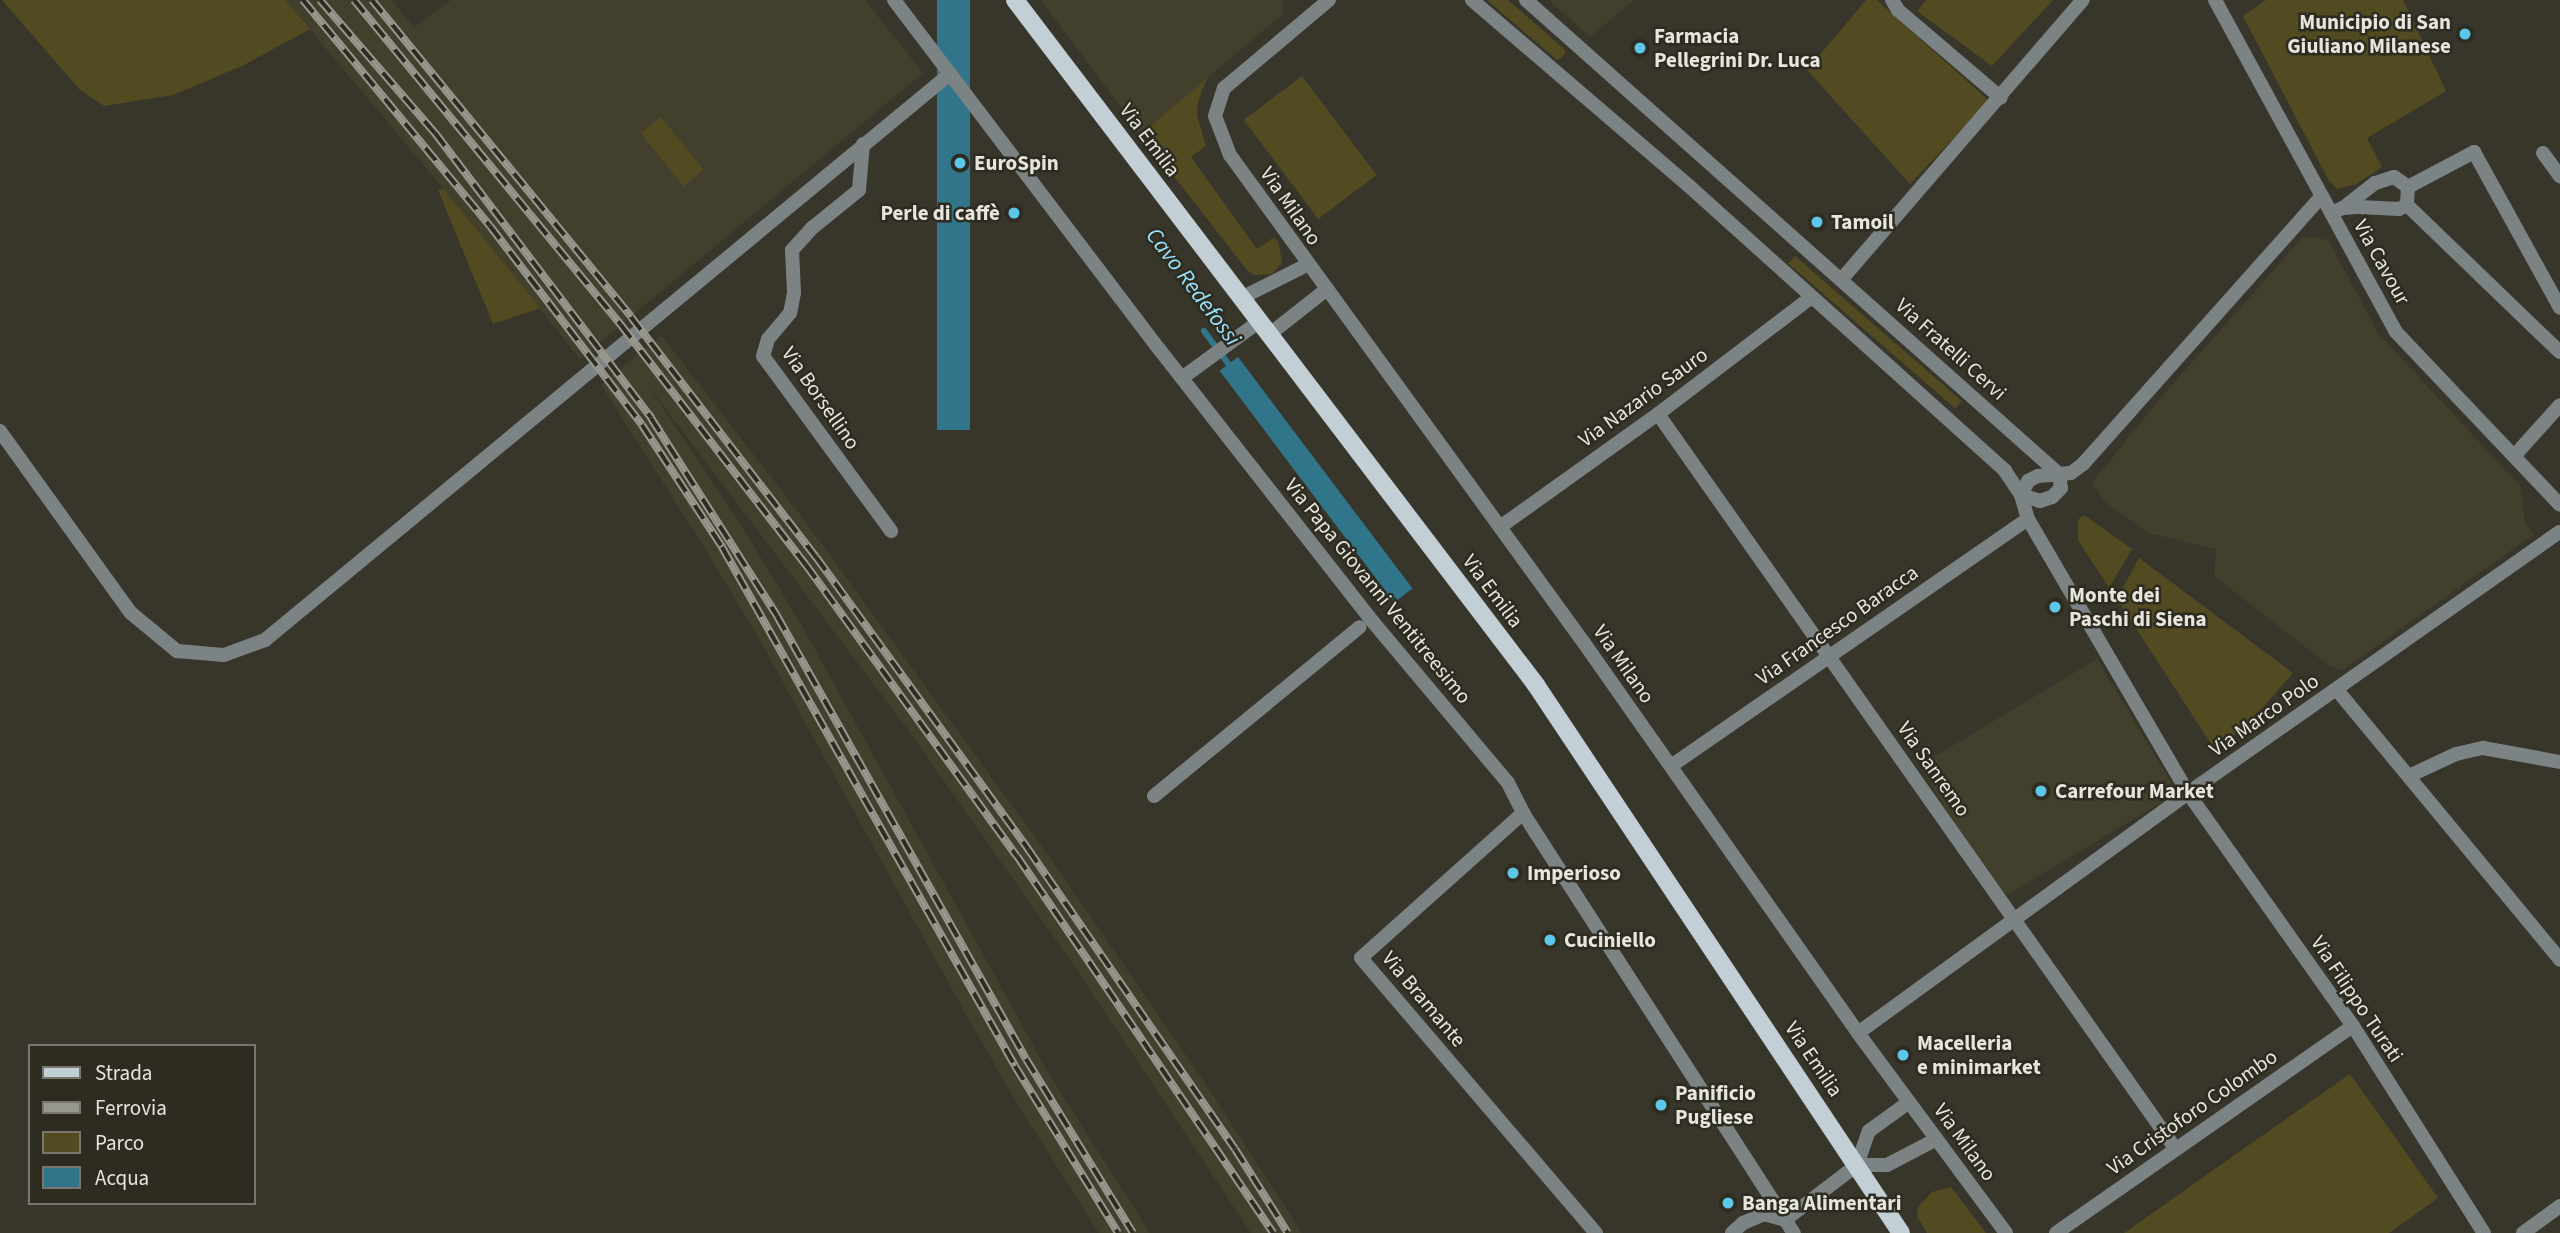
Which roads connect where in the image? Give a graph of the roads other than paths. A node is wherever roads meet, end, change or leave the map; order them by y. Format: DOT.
graph roads {
  1 [pos="894,0"];
  2 [pos="1015,0"];
  3 [pos="1472,0"];
  4 [pos="1526,0"];
  5 [pos="1892,0"];
  6 [pos="2083,0"];
  7 [pos="2218,1"];
  8 [pos="1319,3"];
  9 [pos="950,74"];
  10 [pos="2001,98"];
  11 [pos="863,144"];
  12 [pos="2543,153"];
  13 [pos="2560,176"];
  14 [pos="2408,187"];
  15 [pos="2322,196"];
  16 [pos="2407,205"];
  17 [pos="2337,211"];
  18 [pos="1307,265"];
  19 [pos="1842,280"];
  20 [pos="1327,289"];
  21 [pos="1241,298"];
  22 [pos="1810,298"];
  23 [pos="2560,308"];
  24 [pos="1265,328"];
  25 [pos="2560,352"];
  26 [pos="1182,378"];
  27 [pos="2560,405"];
  28 [pos="1658,414"];
  29 [pos="0,431"];
  30 [pos="2515,455"];
  31 [pos="2059,474"];
  32 [pos="2021,495"];
  33 [pos="2560,505"];
  34 [pos="2028,519"];
  35 [pos="1500,527"];
  36 [pos="891,531"];
  37 [pos="2560,532"];
  38 [pos="1360,628"];
  39 [pos="1829,656"];
  40 [pos="2337,690"];
  41 [pos="2560,762"];
  42 [pos="1671,766"];
  43 [pos="2411,775"];
  44 [pos="2188,793"];
  45 [pos="1154,796"];
  46 [pos="1523,813"];
  47 [pos="2015,920"];
  48 [pos="2560,960"];
  49 [pos="2353,1026"];
  50 [pos="1858,1033"];
  51 [pos="1909,1102"];
  52 [pos="1937,1139"];
  53 [pos="2175,1149"];
  54 [pos="1857,1165"];
  55 [pos="2560,1206"];
  56 [pos="1786,1226"];
  57 [pos="1596,1233"];
  58 [pos="1731,1233"];
  59 [pos="1794,1233"];
  60 [pos="1901,1233"];
  61 [pos="2006,1233"];
  62 [pos="2056,1233"];
  63 [pos="2484,1233"];
  64 [pos="2523,1233"];
  1 -- 9 [label="street, Via Papa Giovanni Ventitreesimo"];
  2 -- 21 [label="main road, Via Emilia"];
  3 -- 22 [label="street"];
  4 -- 19 [label="street, Via Fratelli Cervi"];
  5 -- 10 [label="street"];
  6 -- 10 [label="street"];
  7 -- 15 [label="street, Via Cavour"];
  8 -- 18 [label="street, Via Milano"];
  9 -- 11 [label="street"];
  9 -- 26 [label="street, Via Papa Giovanni Ventitreesimo"];
  10 -- 19 [label="street"];
  11 -- 29 [label="street"];
  11 -- 36 [label="street, Via Borsellino"];
  12 -- 13 [label="street"];
  14 -- 16 [label="street"];
  14 -- 17 [label="street"];
  14 -- 23 [label="street"];
  15 -- 17 [label="street, Via Cavour"];
  15 -- 31 [label="street"];
  16 -- 17 [label="street"];
  16 -- 25 [label="street"];
  17 -- 30 [label="street, Via Cavour"];
  18 -- 20 [label="street, Via Milano"];
  18 -- 21 [label="street"];
  19 -- 31 [label="street, Via Fratelli Cervi"];
  20 -- 24 [label="street"];
  20 -- 35 [label="street, Via Milano"];
  21 -- 24 [label="main road, Via Emilia"];
  22 -- 28 [label="street, Via Nazario Sauro"];
  22 -- 32 [label="street"];
  24 -- 26 [label="street"];
  24 -- 54 [label="main road, Via Emilia"];
  26 -- 46 [label="street, Via Papa Giovanni Ventitreesimo"];
  27 -- 30 [label="street"];
  28 -- 35 [label="street, Via Nazario Sauro"];
  28 -- 39 [label="street, Via Sanremo"];
  30 -- 33 [label="street, Via Cavour"];
  31 -- 32 [label="street"];
  31 -- 32 [label="street"];
  32 -- 34 [label="street, Via Filippo Turati"];
  34 -- 39 [label="street, Via Francesco Baracca"];
  34 -- 44 [label="street, Via Filippo Turati"];
  35 -- 42 [label="street, Via Milano"];
  37 -- 40 [label="street, Via Marco Polo"];
  38 -- 45 [label="street"];
  39 -- 42 [label="street, Via Francesco Baracca"];
  39 -- 47 [label="street, Via Sanremo"];
  40 -- 43 [label="street"];
  40 -- 44 [label="street, Via Marco Polo"];
  41 -- 43 [label="street"];
  42 -- 50 [label="street, Via Milano"];
  43 -- 48 [label="street"];
  44 -- 47 [label="street, Via Marco Polo"];
  44 -- 49 [label="street, Via Filippo Turati"];
  46 -- 56 [label="street, Via Papa Giovanni Ventitreesimo"];
  46 -- 57 [label="street, Via Bramante"];
  47 -- 50 [label="street, Via Marco Polo"];
  47 -- 53 [label="street, Via Sanremo"];
  49 -- 53 [label="street, Via Cristoforo Colombo"];
  49 -- 63 [label="street, Via Filippo Turati"];
  50 -- 51 [label="street, Via Milano"];
  51 -- 52 [label="street, Via Milano"];
  51 -- 54 [label="street"];
  52 -- 54 [label="street"];
  52 -- 61 [label="street, Via Milano"];
  53 -- 62 [label="street, Via Cristoforo Colombo"];
  54 -- 56 [label="street"];
  54 -- 60 [label="main road, Via Emilia"];
  55 -- 64 [label="street"];
  56 -- 58 [label="street"];
  56 -- 59 [label="street, Via Papa Giovanni Ventitreesimo"];
}
